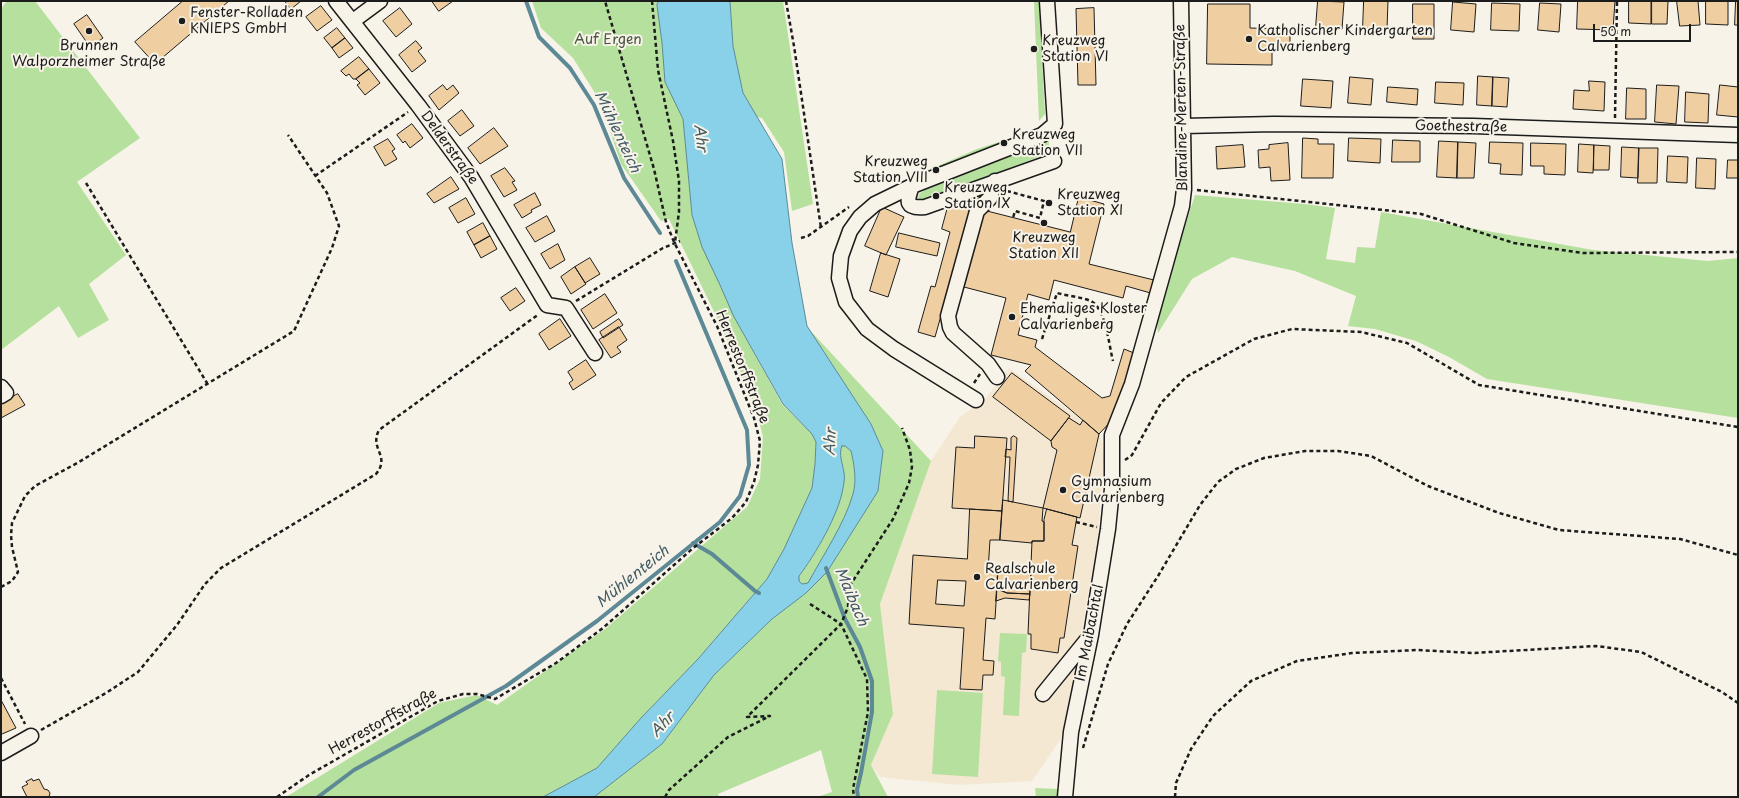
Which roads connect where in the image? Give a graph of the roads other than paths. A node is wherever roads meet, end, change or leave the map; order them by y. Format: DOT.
graph roads {
  1 [pos="336,1"];
  2 [pos="380,1"];
  3 [pos="1047,1"];
  4 [pos="1181,1"];
  5 [pos="353,21"];
  6 [pos="1183,126"];
  7 [pos="1738,135"];
  8 [pos="1054,161"];
  9 [pos="996,181"];
  10 [pos="912,186"];
  11 [pos="595,353"];
  12 [pos="997,377"];
  13 [pos="1,387"];
  14 [pos="1,396"];
  15 [pos="976,400"];
  16 [pos="1112,468"];
  17 [pos="1091,635"];
  18 [pos="1043,694"];
  19 [pos="31,736"];
  20 [pos="1,753"];
  21 [pos="1065,797"];
  1 -- 5 [label="street, Delderstraße"];
  2 -- 5 [label="street"];
  3 -- 10 [label="street"];
  4 -- 6 [label="street, Blandine-Merten-Straße"];
  5 -- 11 [label="street, Delderstraße"];
  6 -- 7 [label="street, Goethestraße"];
  6 -- 16 [label="street, Blandine-Merten-Straße"];
  8 -- 9 [label="street"];
  9 -- 10 [label="street"];
  9 -- 12 [label="street"];
  10 -- 15 [label="street"];
  13 -- 14 [label="street"];
  16 -- 17 [label="street, Im Maibachtal"];
  17 -- 18 [label="street"];
  17 -- 21 [label="street, Im Maibachtal"];
  19 -- 20 [label="street"];
}
